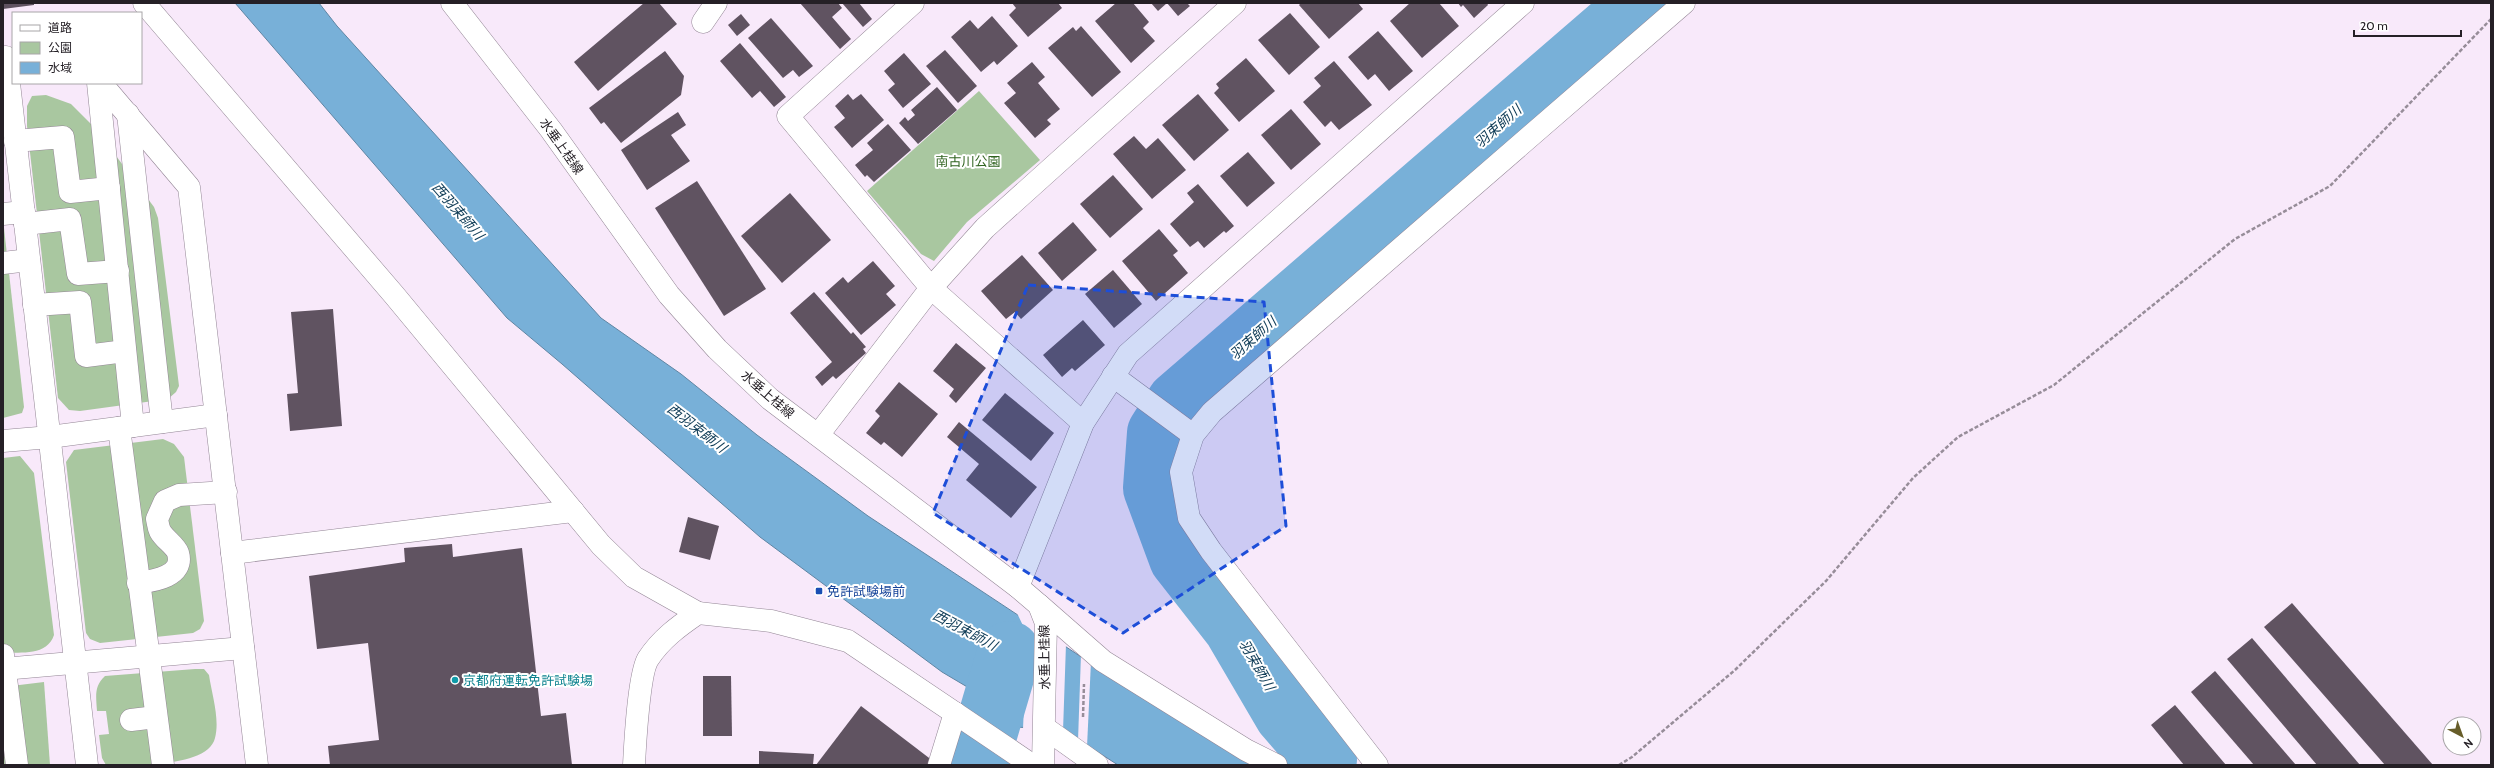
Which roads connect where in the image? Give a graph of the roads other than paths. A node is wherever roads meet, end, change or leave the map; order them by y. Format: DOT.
graph roads {
  1 [pos="144,3"];
  2 [pos="452,3"];
  3 [pos="716,3"];
  4 [pos="913,3"];
  5 [pos="1235,3"];
  6 [pos="1523,3"];
  7 [pos="1684,3"];
  8 [pos="703,22"];
  9 [pos="7,57"];
  10 [pos="99,84"];
  11 [pos="100,84"];
  12 [pos="128,114"];
  13 [pos="15,141"];
  14 [pos="109,188"];
  15 [pos="17,216"];
  16 [pos="29,260"];
  17 [pos="3,262"];
  18 [pos="118,271"];
  19 [pos="931,288"];
  20 [pos="34,305"];
  21 [pos="125,351"];
  22 [pos="1113,376"];
  23 [pos="216,415"];
  24 [pos="162,422"];
  25 [pos="1083,423"];
  26 [pos="126,427"];
  27 [pos="818,435"];
  28 [pos="1193,435"];
  29 [pos="50,437"];
  30 [pos="3,441"];
  31 [pos="226,492"];
  32 [pos="573,510"];
  33 [pos="232,553"];
  34 [pos="138,583"];
  35 [pos="1018,587"];
  36 [pos="698,613"];
  37 [pos="1042,614"];
  38 [pos="243,648"];
  39 [pos="148,657"];
  40 [pos="75,663"];
  41 [pos="4,664"];
  42 [pos="958,715"];
  43 [pos="156,717"];
  44 [pos="131,720"];
  45 [pos="1045,733"];
  46 [pos="1023,762"];
  47 [pos="17,765"];
  48 [pos="87,765"];
  49 [pos="163,765"];
  50 [pos="257,765"];
  51 [pos="634,765"];
  52 [pos="939,765"];
  53 [pos="1043,765"];
  54 [pos="1097,765"];
  55 [pos="1276,765"];
  56 [pos="1377,765"];
  1 -- 32 [label="street"];
  2 -- 27 [label="street, 水垂上桂線"];
  3 -- 8 [label="street"];
  4 -- 19 [label="street"];
  5 -- 19 [label="street"];
  6 -- 22 [label="street"];
  7 -- 28 [label="street"];
  9 -- 13 [label="street"];
  10 -- 14 [label="street"];
  11 -- 12 [label="street"];
  12 -- 23 [label="street"];
  12 -- 24 [label="street"];
  13 -- 14 [label="street"];
  13 -- 15 [label="street"];
  14 -- 18 [label="street"];
  15 -- 16 [label="street"];
  15 -- 18 [label="street"];
  16 -- 17 [label="street"];
  16 -- 20 [label="street"];
  18 -- 21 [label="street"];
  19 -- 25 [label="street"];
  19 -- 27 [label="street"];
  20 -- 21 [label="street"];
  20 -- 29 [label="street"];
  21 -- 26 [label="street"];
  22 -- 25 [label="street"];
  22 -- 28 [label="street"];
  23 -- 24 [label="street"];
  23 -- 31 [label="street"];
  24 -- 26 [label="street"];
  25 -- 35 [label="street"];
  26 -- 29 [label="street"];
  26 -- 34 [label="street"];
  27 -- 35 [label="street, 水垂上桂線"];
  28 -- 56 [label="street"];
  29 -- 30 [label="street"];
  29 -- 40 [label="street"];
  31 -- 33 [label="street"];
  31 -- 34 [label="street"];
  32 -- 33 [label="street"];
  32 -- 36 [label="street"];
  33 -- 38 [label="street"];
  34 -- 39 [label="street"];
  35 -- 37 [label="street, 水垂上桂線"];
  36 -- 42 [label="street"];
  36 -- 51 [label="street"];
  37 -- 45 [label="street, 水垂上桂線"];
  37 -- 55 [label="street"];
  38 -- 39 [label="street"];
  38 -- 50 [label="street"];
  39 -- 40 [label="street"];
  39 -- 43 [label="street"];
  40 -- 41 [label="street"];
  40 -- 48 [label="street"];
  41 -- 47 [label="street"];
  42 -- 46 [label="street"];
  42 -- 52 [label="street"];
  43 -- 44 [label="street"];
  43 -- 49 [label="street"];
  45 -- 53 [label="street, 水垂上桂線"];
  45 -- 54 [label="street"];
}
